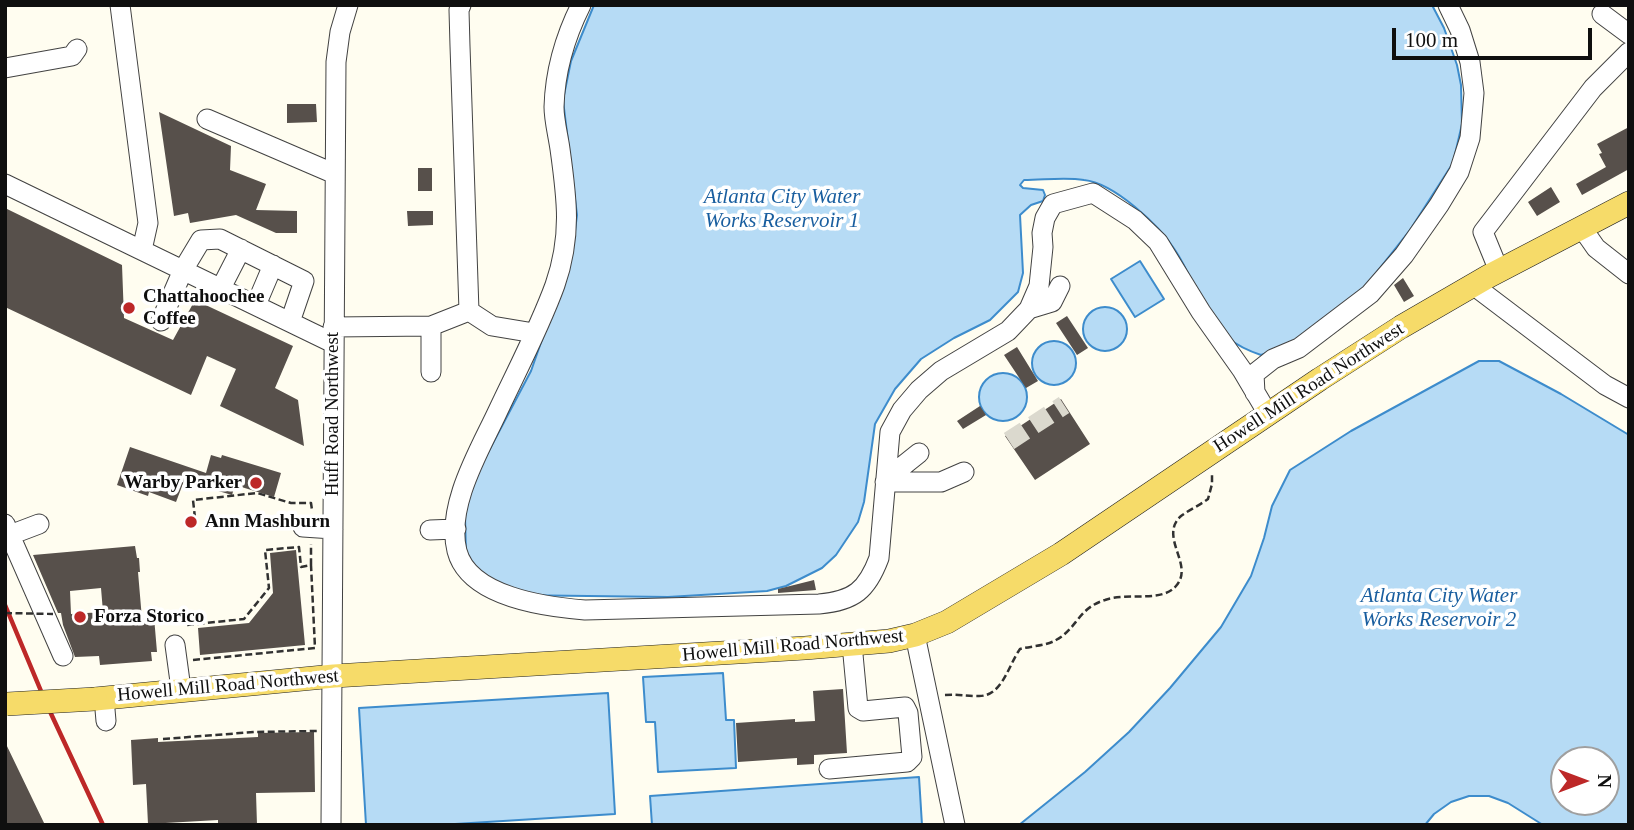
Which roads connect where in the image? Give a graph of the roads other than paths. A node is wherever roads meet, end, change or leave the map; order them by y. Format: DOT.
graph roads {
  1 [pos="120,5"];
  2 [pos="348,5"];
  3 [pos="461,5"];
  4 [pos="581,5"];
  5 [pos="1448,5"];
  6 [pos="1602,14"];
  7 [pos="1629,34"];
  8 [pos="77,49"];
  9 [pos="1629,52"];
  10 [pos="5,68"];
  11 [pos="207,119"];
  12 [pos="334,174"];
  13 [pos="5,184"];
  14 [pos="1629,203"];
  15 [pos="1582,228"];
  16 [pos="241,249"];
  17 [pos="142,250"];
  18 [pos="273,265"];
  19 [pos="183,270"];
  20 [pos="1499,271"];
  21 [pos="1629,274"];
  22 [pos="1473,285"];
  23 [pos="1060,286"];
  24 [pos="221,288"];
  25 [pos="256,305"];
  26 [pos="1030,309"];
  27 [pos="469,311"];
  28 [pos="161,321"];
  29 [pos="290,322"];
  30 [pos="431,326"];
  31 [pos="534,333"];
  32 [pos="333,335"];
  33 [pos="431,372"];
  34 [pos="1255,394"];
  35 [pos="1629,398"];
  36 [pos="1268,414"];
  37 [pos="919,453"];
  38 [pos="964,472"];
  39 [pos="891,482"];
  40 [pos="39,524"];
  41 [pos="8,529"];
  42 [pos="333,529"];
  43 [pos="456,529"];
  44 [pos="430,530"];
  45 [pos="309,531"];
  46 [pos="915,635"];
  47 [pos="852,644"];
  48 [pos="175,645"];
  49 [pos="63,656"];
  50 [pos="334,676"];
  51 [pos="181,689"];
  52 [pos="99,698"];
  53 [pos="6,704"];
  54 [pos="106,721"];
  55 [pos="829,769"];
  56 [pos="328,813"];
  57 [pos="955,825"];
  1 -- 17 [label="street"];
  2 -- 12 [label="street, Huff Road Northwest"];
  3 -- 27 [label="street"];
  4 -- 31 [label="street"];
  5 -- 34 [label="street"];
  6 -- 7 [label="street"];
  8 -- 10 [label="street"];
  9 -- 20 [label="street"];
  11 -- 12 [label="street"];
  12 -- 32 [label="street, Huff Road Northwest"];
  13 -- 17 [label="street"];
  14 -- 15 [label="main road, Howell Mill Road Northwest"];
  15 -- 20 [label="main road, Howell Mill Road Northwest"];
  15 -- 21 [label="street"];
  16 -- 18 [label="street"];
  16 -- 19 [label="street"];
  16 -- 24 [label="street"];
  17 -- 19 [label="street"];
  18 -- 25 [label="street"];
  18 -- 29 [label="street"];
  19 -- 24 [label="street"];
  19 -- 28 [label="street"];
  20 -- 22 [label="main road, Howell Mill Road Northwest"];
  22 -- 35 [label="street"];
  22 -- 36 [label="main road, Howell Mill Road Northwest"];
  23 -- 26 [label="street"];
  24 -- 25 [label="street"];
  25 -- 29 [label="street"];
  26 -- 34 [label="street"];
  26 -- 39 [label="street"];
  27 -- 30 [label="street"];
  27 -- 31 [label="street"];
  29 -- 32 [label="street"];
  30 -- 32 [label="street"];
  30 -- 33 [label="street"];
  31 -- 43 [label="street"];
  32 -- 42 [label="street, Huff Road Northwest"];
  34 -- 36 [label="street"];
  36 -- 46 [label="main road, Howell Mill Road Northwest"];
  37 -- 39 [label="street"];
  38 -- 39 [label="street"];
  39 -- 43 [label="street"];
  40 -- 41 [label="street"];
  41 -- 49 [label="street"];
  42 -- 45 [label="street"];
  42 -- 50 [label="street, Huff Road Northwest"];
  43 -- 44 [label="street"];
  46 -- 47 [label="main road, Howell Mill Road Northwest"];
  46 -- 57 [label="street"];
  47 -- 50 [label="main road, Howell Mill Road Northwest"];
  47 -- 55 [label="street"];
  48 -- 51 [label="street"];
  50 -- 51 [label="main road, Howell Mill Road Northwest"];
  50 -- 56 [label="street, Huff Road Northwest"];
  51 -- 52 [label="main road, Howell Mill Road Northwest"];
  52 -- 53 [label="main road, Howell Mill Road Northwest, bridge"];
  52 -- 54 [label="street"];
}
